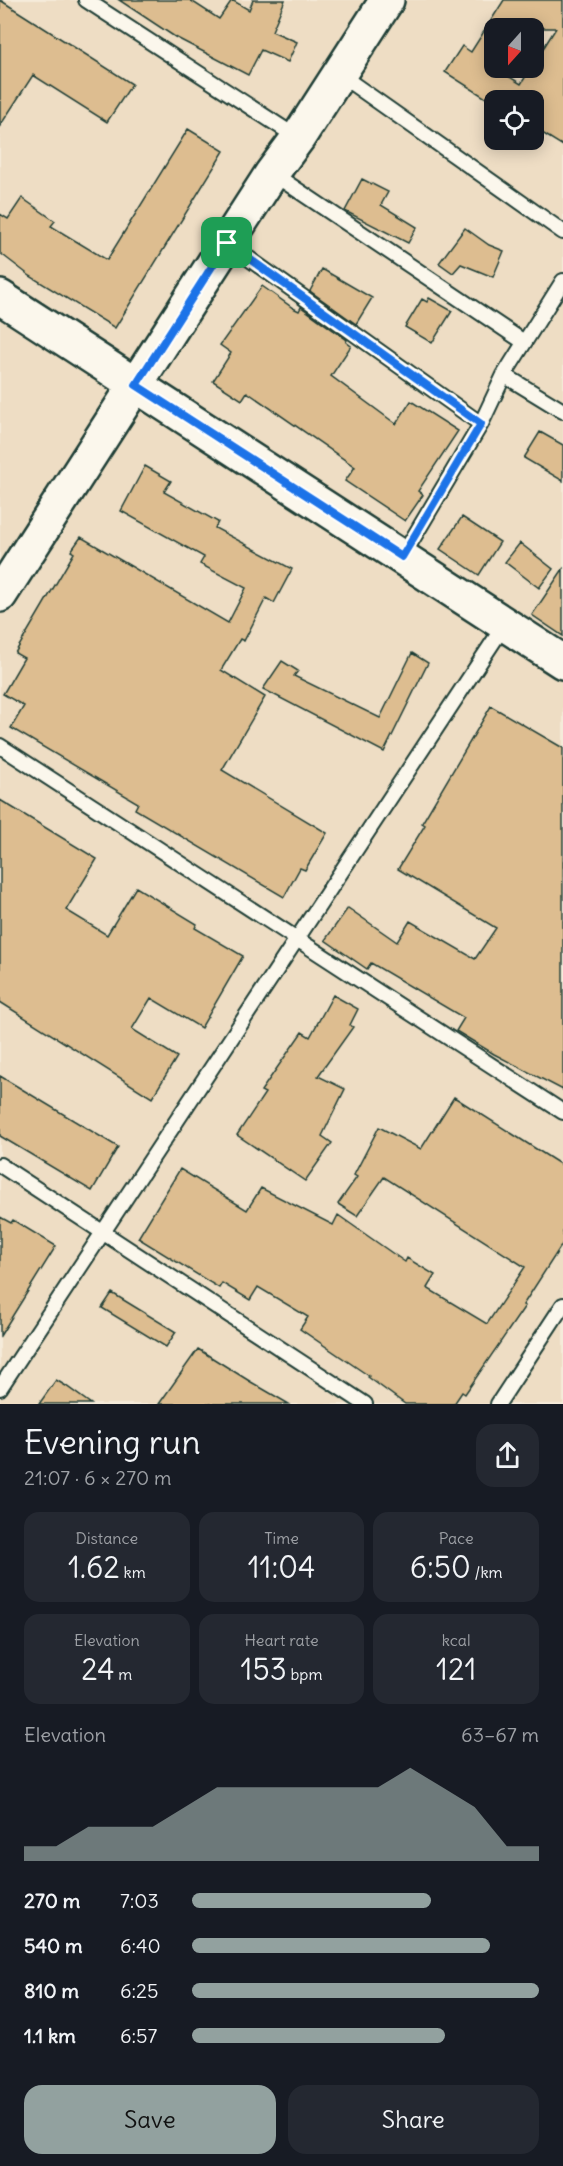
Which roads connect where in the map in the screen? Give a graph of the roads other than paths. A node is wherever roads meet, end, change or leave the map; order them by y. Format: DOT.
graph roads {
  1 [pos="86,0"];
  2 [pos="387,0"];
  3 [pos="339,74"];
  4 [pos="298,138"];
  5 [pos="272,173"];
  6 [pos="563,232"];
  7 [pos="227,243"];
  8 [pos="563,281"];
  9 [pos="0,297"];
  10 [pos="524,342"];
  11 [pos="504,375"];
  12 [pos="136,385"];
  13 [pos="563,411"];
  14 [pos="481,424"];
  15 [pos="402,557"];
  16 [pos="0,595"];
  17 [pos="505,624"];
  18 [pos="563,662"];
  19 [pos="0,746"];
  20 [pos="296,939"];
  21 [pos="563,1112"];
  22 [pos="0,1165"];
  23 [pos="103,1232"];
  24 [pos="563,1305"];
  25 [pos="0,1388"];
  26 [pos="365,1404"];
  27 [pos="498,1404"];
  1 -- 4 [label="lane"];
  2 -- 3 [label="street"];
  3 -- 4 [label="street"];
  3 -- 6 [label="lane"];
  4 -- 5 [label="street"];
  5 -- 7 [label="street"];
  5 -- 10 [label="lane"];
  7 -- 12 [label="street"];
  7 -- 14 [label="lane"];
  8 -- 10 [label="lane"];
  9 -- 12 [label="street"];
  10 -- 11 [label="lane"];
  11 -- 13 [label="lane"];
  11 -- 14 [label="lane"];
  12 -- 15 [label="street"];
  12 -- 16 [label="street"];
  14 -- 15 [label="lane"];
  15 -- 17 [label="street"];
  17 -- 18 [label="street"];
  17 -- 20 [label="lane"];
  19 -- 20 [label="lane"];
  20 -- 21 [label="lane"];
  20 -- 23 [label="lane"];
  22 -- 23 [label="lane"];
  23 -- 25 [label="lane"];
  23 -- 26 [label="lane"];
  24 -- 27 [label="lane"];
}
